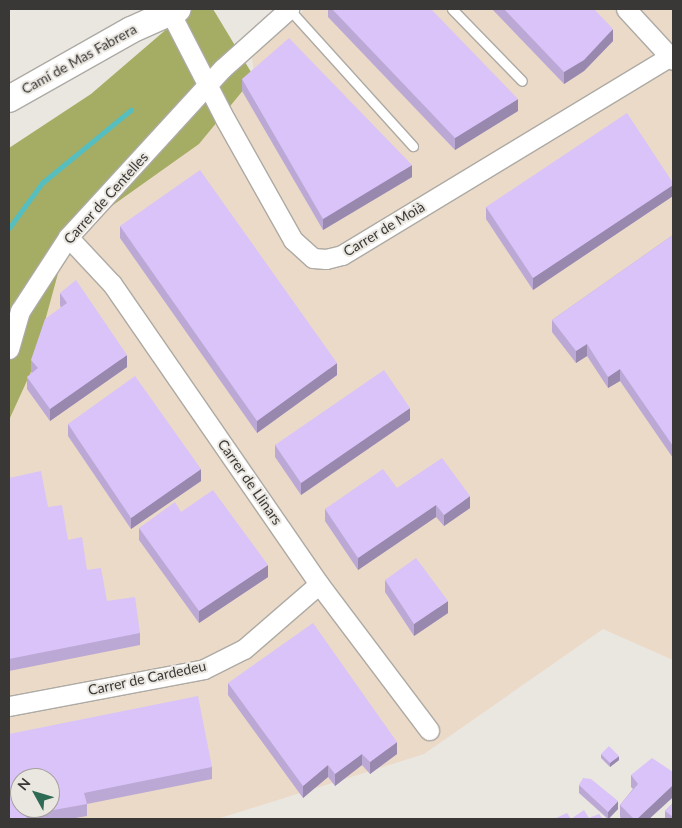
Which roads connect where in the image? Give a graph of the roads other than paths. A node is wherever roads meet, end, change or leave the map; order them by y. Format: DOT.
graph roads {
  1 [pos="289,9"];
  2 [pos="452,9"];
  3 [pos="626,9"];
  4 [pos="174,11"];
  5 [pos="672,58"];
  6 [pos="522,81"];
  7 [pos="209,84"];
  8 [pos="9,99"];
  9 [pos="413,146"];
  10 [pos="68,238"];
  11 [pos="9,350"];
  12 [pos="319,584"];
  13 [pos="9,706"];
  14 [pos="428,730"];
  1 -- 7 [label="street, Carrer de Centelles"];
  1 -- 9 [label="lane"];
  2 -- 6 [label="lane"];
  3 -- 5 [label="street"];
  4 -- 7 [label="street, Carrer de Moià"];
  4 -- 8 [label="street, Camí de Mas Fabrera"];
  5 -- 7 [label="street, Carrer de Moià"];
  7 -- 10 [label="street, Carrer de Centelles"];
  10 -- 11 [label="street, Carrer de Centelles"];
  10 -- 12 [label="street, Carrer de Llinars"];
  12 -- 13 [label="street, Carrer de Cardedeu"];
  12 -- 14 [label="street, Carrer de Llinars"];
}
